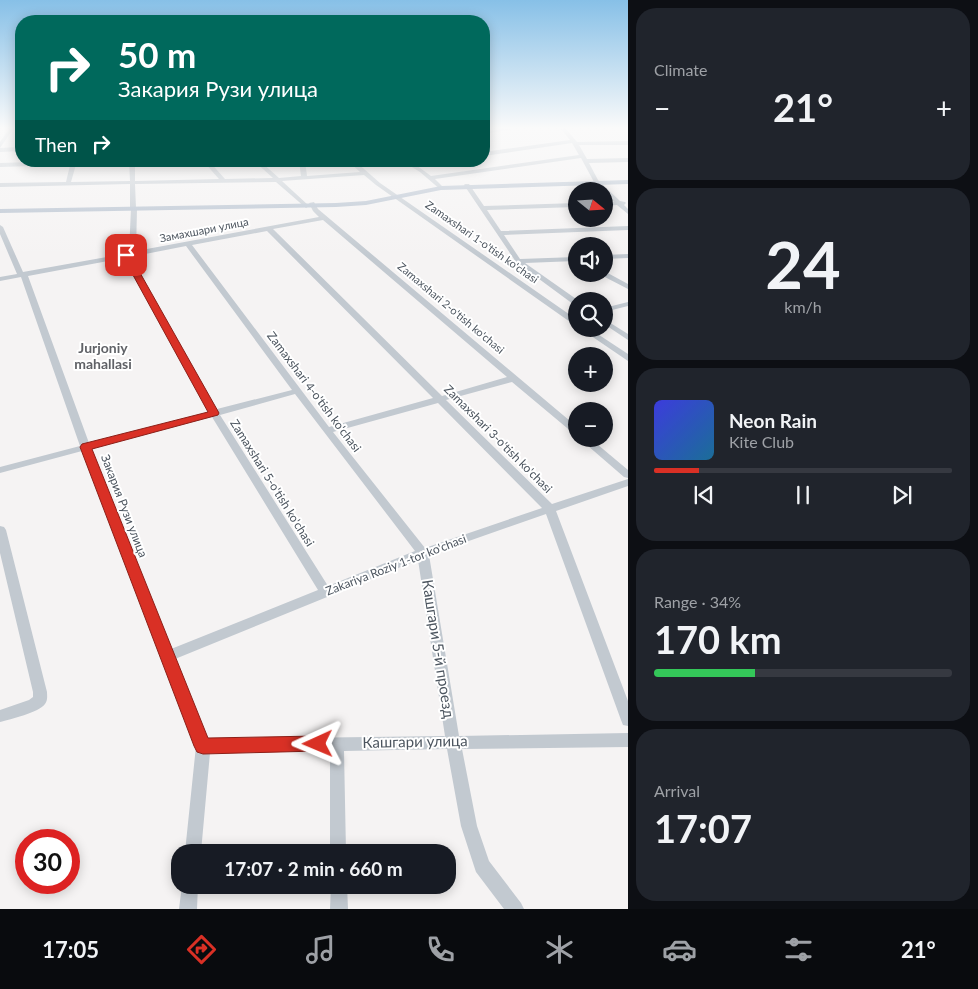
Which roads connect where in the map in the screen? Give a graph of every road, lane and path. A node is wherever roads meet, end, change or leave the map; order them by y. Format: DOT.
graph roads {
  1 [pos="71,171"];
  2 [pos="132,171"];
  3 [pos="215,171"];
  4 [pos="268,171"];
  5 [pos="303,171"];
  6 [pos="421,171"];
  7 [pos="485,171"];
  8 [pos="591,171"];
  9 [pos="364,173"];
  10 [pos="304,178"];
  11 [pos="432,178"];
  12 [pos="277,180"];
  13 [pos="223,181"];
  14 [pos="628,181"];
  15 [pos="597,182"];
  16 [pos="132,183"];
  17 [pos="568,183"];
  18 [pos="0,184"];
  19 [pos="68,184"];
  20 [pos="467,186"];
  21 [pos="441,187"];
  22 [pos="396,195"];
  23 [pos="613,197"];
  24 [pos="613,203"];
  25 [pos="619,203"];
  26 [pos="628,203"];
  27 [pos="309,204"];
  28 [pos="568,204"];
  29 [pos="133,208"];
  30 [pos="481,208"];
  31 [pos="0,210"];
  32 [pos="628,212"];
  33 [pos="324,218"];
  34 [pos="268,228"];
  35 [pos="628,228"];
  36 [pos="1,230"];
  37 [pos="499,233"];
  38 [pos="188,244"];
  39 [pos="129,255"];
  40 [pos="628,256"];
  41 [pos="613,257"];
  42 [pos="568,259"];
  43 [pos="518,261"];
  44 [pos="23,275"];
  45 [pos="613,278"];
  46 [pos="0,279"];
  47 [pos="628,287"];
  48 [pos="568,296"];
  49 [pos="628,304"];
  50 [pos="613,308"];
  51 [pos="568,316"];
  52 [pos="613,327"];
  53 [pos="597,337"];
  54 [pos="628,338"];
  55 [pos="628,358"];
  56 [pos="515,378"];
  57 [pos="297,391"];
  58 [pos="441,399"];
  59 [pos="214,413"];
  60 [pos="568,424"];
  61 [pos="327,430"];
  62 [pos="86,447"];
  63 [pos="595,447"];
  64 [pos="0,470"];
  65 [pos="628,475"];
  66 [pos="628,482"];
  67 [pos="550,509"];
  68 [pos="0,530"];
  69 [pos="423,553"];
  70 [pos="325,591"];
  71 [pos="168,656"];
  72 [pos="0,716"];
  73 [pos="628,720"];
  74 [pos="628,740"];
  75 [pos="453,742"];
  76 [pos="337,743"];
  77 [pos="203,746"];
  78 [pos="194,844"];
  79 [pos="338,844"];
  80 [pos="189,894"];
  81 [pos="339,894"];
  82 [pos="188,909"];
  83 [pos="339,909"];
  84 [pos="515,909"];
  1 -- 19 [label="street"];
  2 -- 16 [label="street"];
  3 -- 13 [label="street"];
  4 -- 12 [label="street, Zamaxshari 2-o'tish ko'chasi"];
  5 -- 10 [label="street"];
  6 -- 11 [label="street"];
  7 -- 11 [label="street"];
  8 -- 15 [label="street"];
  9 -- 10 [label="street"];
  9 -- 22 [label="street, Zamaxshari 1-o'tish ko'chasi"];
  10 -- 12 [label="street"];
  11 -- 21 [label="street"];
  12 -- 13 [label="street"];
  12 -- 27 [label="street, Zamaxshari 2-o'tish ko'chasi"];
  13 -- 16 [label="street"];
  14 -- 15 [label="main road"];
  16 -- 19 [label="street"];
  16 -- 29 [label="street"];
  17 -- 20 [label="main road"];
  18 -- 19 [label="street"];
  20 -- 21 [label="main road"];
  20 -- 30 [label="street"];
  21 -- 22 [label="main road"];
  22 -- 27 [label="main road"];
  22 -- 51 [label="street, Zamaxshari 1-o'tish ko'chasi"];
  23 -- 25 [label="street"];
  24 -- 25 [label="street"];
  25 -- 26 [label="street"];
  25 -- 32 [label="street"];
  27 -- 29 [label="main road"];
  27 -- 33 [label="street, Zamaxshari 2-o'tish ko'chasi"];
  28 -- 30 [label="street"];
  29 -- 31 [label="main road"];
  29 -- 39 [label="street"];
  30 -- 37 [label="street"];
  33 -- 34 [label="street, Замахшари улица"];
  33 -- 56 [label="street, Zamaxshari 2-o'tish ko'chasi"];
  34 -- 38 [label="street, Замахшари улица"];
  34 -- 58 [label="street, Zamaxshari 3-o'tish ko'chasi"];
  35 -- 37 [label="street"];
  36 -- 44 [label="street, Закария Рузи улица"];
  37 -- 43 [label="street"];
  38 -- 39 [label="street, Замахшари улица"];
  38 -- 57 [label="street, Zamaxshari 4-o'tish ko'chasi"];
  39 -- 44 [label="street, Замахшари улица"];
  39 -- 59 [label="street, Zamaxshari 5-o'tish ko'chasi"];
  40 -- 41 [label="street"];
  42 -- 43 [label="street"];
  43 -- 48 [label="street"];
  44 -- 46 [label="street, Замахшари улица"];
  44 -- 62 [label="street, Закария Рузи улица"];
  45 -- 47 [label="street"];
  49 -- 50 [label="street"];
  52 -- 54 [label="street"];
  53 -- 55 [label="street"];
  56 -- 58 [label="street"];
  56 -- 60 [label="street, Zamaxshari 2-o'tish ko'chasi"];
  57 -- 59 [label="street"];
  57 -- 61 [label="street, Zamaxshari 4-o'tish ko'chasi"];
  58 -- 61 [label="street"];
  58 -- 67 [label="street, Zamaxshari 3-o'tish ko'chasi"];
  59 -- 62 [label="street"];
  59 -- 70 [label="street, Zamaxshari 5-o'tish ko'chasi"];
  61 -- 69 [label="street, Zamaxshari 4-o'tish ko'chasi"];
  62 -- 64 [label="street"];
  62 -- 71 [label="street, Закария Рузи улица"];
  63 -- 65 [label="street"];
  66 -- 67 [label="street, Zakariya Roziy 1-tor ko'chasi"];
  67 -- 69 [label="street, Zakariya Roziy 1-tor ko'chasi"];
  67 -- 73 [label="street, Zamaxshari 3-o'tish ko'chasi"];
  68 -- 72 [label="street"];
  69 -- 70 [label="street, Zakariya Roziy 1-tor ko'chasi"];
  69 -- 75 [label="street, Кашгари 5-й проезд"];
  70 -- 71 [label="street, Zakariya Roziy 1-tor ko'chasi"];
  71 -- 77 [label="street, Закария Рузи улица"];
  74 -- 75 [label="street, Кашгари улица"];
  75 -- 76 [label="street, Кашгари улица"];
  75 -- 84 [label="street, Кашгари 5-й проезд"];
  76 -- 77 [label="street, Кашгари улица"];
  76 -- 79 [label="street"];
  77 -- 78 [label="street"];
  80 -- 82 [label="street"];
  81 -- 83 [label="street"];
}
